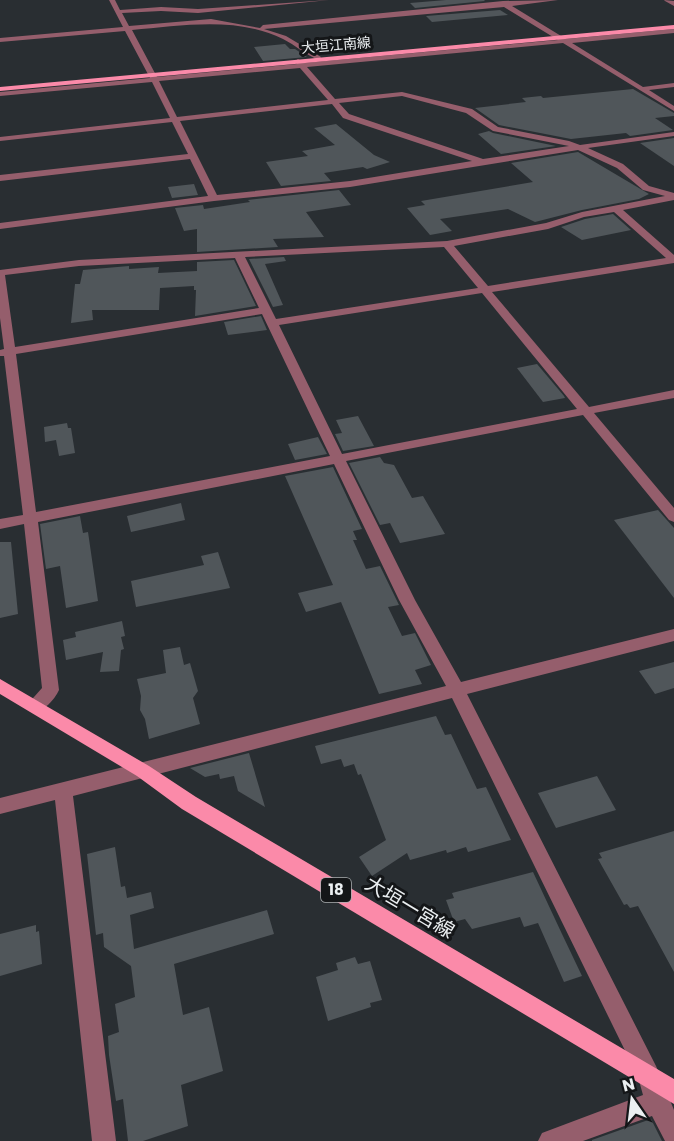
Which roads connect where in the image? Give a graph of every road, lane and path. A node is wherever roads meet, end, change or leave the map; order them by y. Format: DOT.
graph roads {
  1 [pos="112,0"];
  2 [pos="326,0"];
  3 [pos="497,0"];
  4 [pos="555,0"];
  5 [pos="667,0"];
  6 [pos="674,4"];
  7 [pos="505,5"];
  8 [pos="198,11"];
  9 [pos="117,12"];
  10 [pos="211,21"];
  11 [pos="254,28"];
  12 [pos="126,29"];
  13 [pos="674,29"];
  14 [pos="0,40"];
  15 [pos="562,40"];
  16 [pos="320,58"];
  17 [pos="300,63"];
  18 [pos="154,77"];
  19 [pos="674,85"];
  20 [pos="0,89"];
  21 [pos="642,89"];
  22 [pos="0,94"];
  23 [pos="334,102"];
  24 [pos="674,109"];
  25 [pos="174,120"];
  26 [pos="674,134"];
  27 [pos="0,139"];
  28 [pos="579,147"];
  29 [pos="191,156"];
  30 [pos="484,162"];
  31 [pos="0,178"];
  32 [pos="674,197"];
  33 [pos="214,198"];
  34 [pos="615,208"];
  35 [pos="0,226"];
  36 [pos="447,244"];
  37 [pos="239,255"];
  38 [pos="674,260"];
  39 [pos="485,290"];
  40 [pos="267,310"];
  41 [pos="272,323"];
  42 [pos="4,352"];
  43 [pos="674,394"];
  44 [pos="586,411"];
  45 [pos="338,459"];
  46 [pos="674,517"];
  47 [pos="28,519"];
  48 [pos="0,524"];
  49 [pos="674,635"];
  50 [pos="0,686"];
  51 [pos="456,689"];
  52 [pos="35,706"];
  53 [pos="143,771"];
  54 [pos="63,790"];
  55 [pos="0,806"];
  56 [pos="648,1074"];
  57 [pos="666,1097"];
  58 [pos="674,1134"];
  59 [pos="104,1141"];
  60 [pos="550,1141"];
  1 -- 9 [label="street"];
  2 -- 8 [label="street"];
  3 -- 7 [label="street"];
  4 -- 7 [label="street"];
  5 -- 6 [label="street"];
  7 -- 11 [label="street"];
  7 -- 15 [label="street"];
  8 -- 9 [label="street"];
  8 -- 10 [label="street"];
  9 -- 12 [label="street"];
  10 -- 11 [label="street"];
  10 -- 12 [label="street"];
  11 -- 16 [label="street"];
  12 -- 14 [label="street"];
  12 -- 18 [label="street"];
  13 -- 15 [label="street"];
  15 -- 16 [label="main road, 大垣江南線"];
  15 -- 17 [label="street"];
  15 -- 21 [label="street"];
  16 -- 17 [label="main road, 大垣江南線"];
  17 -- 18 [label="street"];
  17 -- 23 [label="street"];
  18 -- 20 [label="main road"];
  18 -- 22 [label="street"];
  18 -- 25 [label="street"];
  19 -- 21 [label="street"];
  21 -- 24 [label="street"];
  23 -- 25 [label="street"];
  23 -- 28 [label="street"];
  23 -- 30 [label="street"];
  25 -- 27 [label="street"];
  25 -- 29 [label="street"];
  26 -- 28 [label="street"];
  28 -- 30 [label="street"];
  28 -- 32 [label="street"];
  29 -- 31 [label="street"];
  29 -- 33 [label="street"];
  30 -- 33 [label="street"];
  32 -- 34 [label="street"];
  33 -- 35 [label="street"];
  34 -- 36 [label="street"];
  34 -- 38 [label="street"];
  36 -- 37 [label="street"];
  36 -- 39 [label="street"];
  37 -- 40 [label="street"];
  37 -- 42 [label="street"];
  38 -- 39 [label="street"];
  39 -- 41 [label="street"];
  39 -- 44 [label="street"];
  40 -- 41 [label="street"];
  40 -- 42 [label="street"];
  41 -- 45 [label="street"];
  42 -- 47 [label="street"];
  43 -- 44 [label="street"];
  44 -- 45 [label="street"];
  44 -- 46 [label="street"];
  45 -- 47 [label="street"];
  45 -- 51 [label="street"];
  47 -- 48 [label="street"];
  47 -- 52 [label="street"];
  49 -- 51 [label="street"];
  50 -- 52 [label="main road, 大垣一宮線 / 18"];
  51 -- 53 [label="street"];
  51 -- 56 [label="street"];
  52 -- 53 [label="main road, 大垣一宮線 / 18"];
  53 -- 54 [label="street"];
  53 -- 56 [label="main road, 大垣一宮線 / 18"];
  54 -- 55 [label="street"];
  54 -- 59 [label="street"];
  56 -- 57 [label="street"];
  57 -- 58 [label="street"];
  57 -- 60 [label="street"];
}
